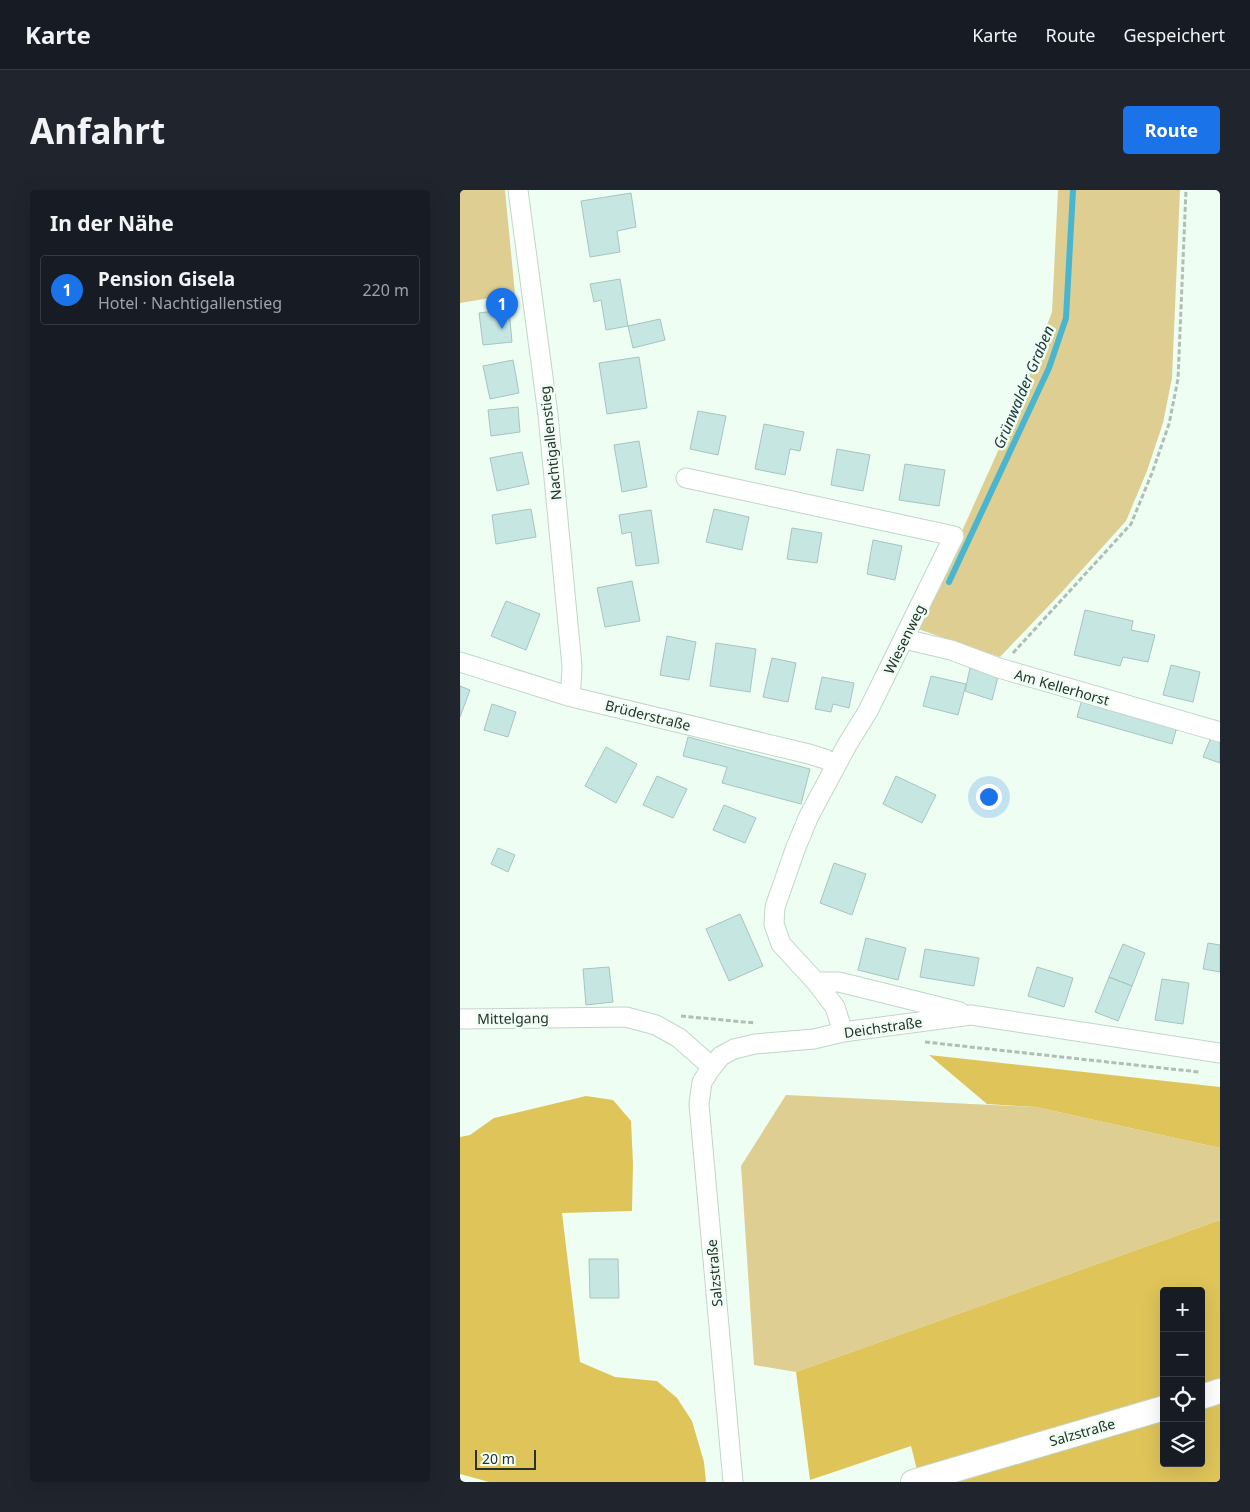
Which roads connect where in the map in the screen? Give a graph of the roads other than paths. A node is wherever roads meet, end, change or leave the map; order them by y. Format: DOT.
graph roads {
  1 [pos="518,190"];
  2 [pos="686,478"];
  3 [pos="904,640"];
  4 [pos="460,662"];
  5 [pos="568,696"];
  6 [pos="1220,732"];
  7 [pos="836,765"];
  8 [pos="816,982"];
  9 [pos="971,1015"];
  10 [pos="460,1018"];
  11 [pos="843,1032"];
  12 [pos="1220,1053"];
  13 [pos="712,1067"];
  14 [pos="1220,1392"];
  15 [pos="1205,1396"];
  16 [pos="1160,1409"];
  17 [pos="733,1482"];
  18 [pos="913,1482"];
  1 -- 5 [label="street, Nachtigallenstieg"];
  2 -- 3 [label="street, Wiesenweg"];
  3 -- 6 [label="street, Am Kellerhorst"];
  3 -- 7 [label="street, Wiesenweg"];
  4 -- 5 [label="street, Brüderstraße"];
  5 -- 7 [label="street, Brüderstraße"];
  7 -- 8 [label="street, Wiesenweg"];
  8 -- 9 [label="street"];
  8 -- 11 [label="street, Wiesenweg"];
  9 -- 11 [label="street, Deichstraße"];
  9 -- 12 [label="street, Deichstraße"];
  10 -- 13 [label="street, Mittelgang"];
  11 -- 13 [label="street, Deichstraße"];
  13 -- 17 [label="street, Salzstraße"];
  14 -- 15 [label="street"];
  16 -- 18 [label="street, Salzstraße"];
}
